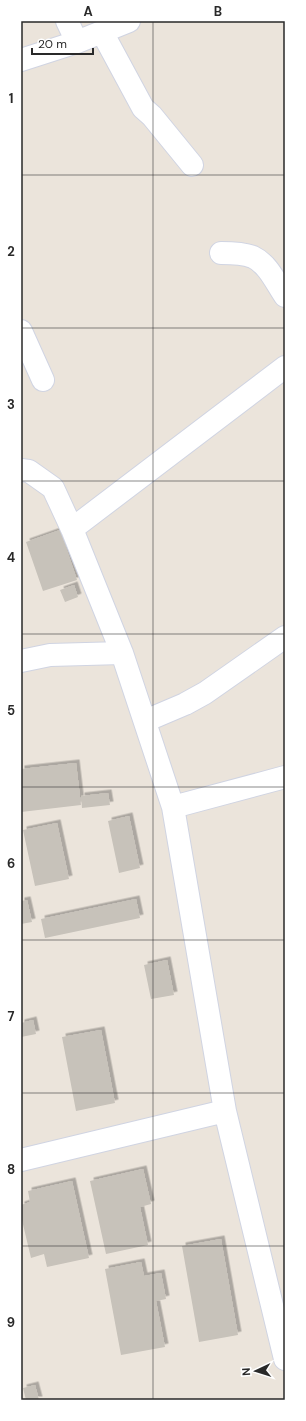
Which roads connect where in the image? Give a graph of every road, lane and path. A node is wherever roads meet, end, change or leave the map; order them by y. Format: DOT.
graph roads {
  1 [pos="67,21"];
  2 [pos="129,21"];
  3 [pos="102,32"];
  4 [pos="77,42"];
  5 [pos="21,60"];
  6 [pos="192,165"];
  7 [pos="221,253"];
  8 [pos="285,296"];
  9 [pos="21,331"];
  10 [pos="285,367"];
  11 [pos="43,380"];
  12 [pos="21,470"];
  13 [pos="72,529"];
  14 [pos="285,637"];
  15 [pos="122,652"];
  16 [pos="21,661"];
  17 [pos="145,721"];
  18 [pos="285,777"];
  19 [pos="173,807"];
  20 [pos="225,1111"];
  21 [pos="21,1160"];
  22 [pos="285,1359"];
  1 -- 4 [label="street"];
  2 -- 3 [label="street"];
  3 -- 4 [label="street"];
  3 -- 6 [label="street"];
  4 -- 5 [label="street"];
  7 -- 8 [label="street"];
  9 -- 11 [label="street"];
  10 -- 13 [label="street"];
  12 -- 13 [label="street"];
  13 -- 15 [label="street"];
  14 -- 17 [label="street"];
  15 -- 16 [label="street"];
  15 -- 17 [label="street"];
  17 -- 19 [label="street"];
  18 -- 19 [label="street"];
  19 -- 20 [label="street"];
  20 -- 21 [label="street"];
  20 -- 22 [label="street"];
}
